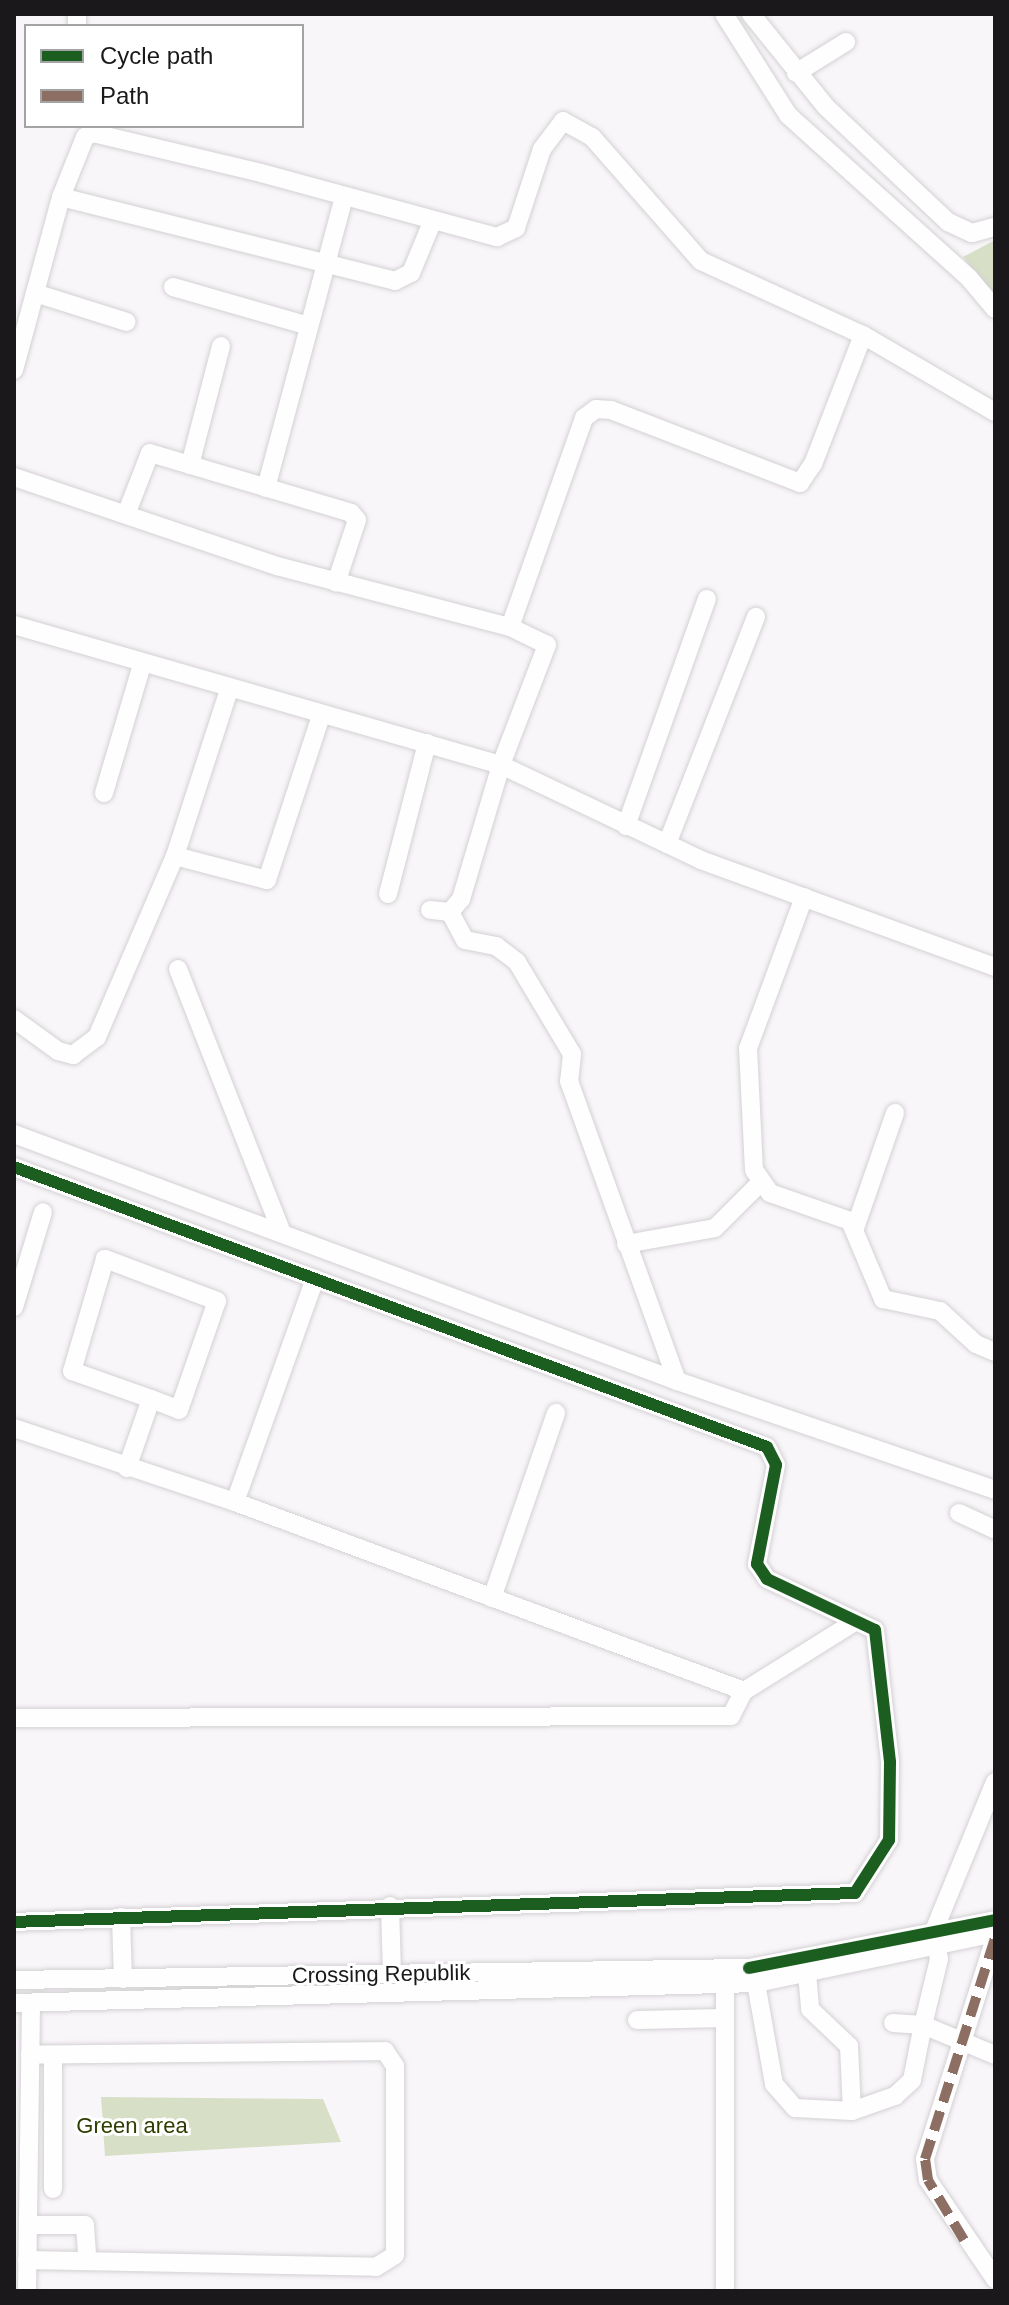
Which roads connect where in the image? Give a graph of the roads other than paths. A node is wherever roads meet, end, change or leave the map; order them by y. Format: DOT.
graph roads {
  1 [pos="724,14"];
  2 [pos="751,14"];
  3 [pos="846,42"];
  4 [pos="796,73"];
  5 [pos="85,132"];
  6 [pos="344,196"];
  7 [pos="61,197"];
  8 [pos="433,220"];
  9 [pos="995,227"];
  10 [pos="326,263"];
  11 [pos="173,287"];
  12 [pos="35,293"];
  13 [pos="995,309"];
  14 [pos="127,322"];
  15 [pos="309,326"];
  16 [pos="863,335"];
  17 [pos="221,346"];
  18 [pos="14,370"];
  19 [pos="995,412"];
  20 [pos="190,465"];
  21 [pos="14,477"];
  22 [pos="266,488"];
  23 [pos="127,512"];
  24 [pos="336,583"];
  25 [pos="707,599"];
  26 [pos="756,617"];
  27 [pos="14,625"];
  28 [pos="510,627"];
  29 [pos="142,665"];
  30 [pos="229,690"];
  31 [pos="321,716"];
  32 [pos="427,743"];
  33 [pos="501,765"];
  34 [pos="104,793"];
  35 [pos="626,826"];
  36 [pos="667,844"];
  37 [pos="175,856"];
  38 [pos="388,894"];
  39 [pos="804,897"];
  40 [pos="430,910"];
  41 [pos="450,912"];
  42 [pos="995,967"];
  43 [pos="178,969"];
  44 [pos="14,1019"];
  45 [pos="895,1113"];
  46 [pos="14,1134"];
  47 [pos="14,1167"];
  48 [pos="760,1183"];
  49 [pos="43,1212"];
  50 [pos="855,1228"];
  51 [pos="281,1231"];
  52 [pos="626,1244"];
  53 [pos="315,1279"];
  54 [pos="14,1307"];
  55 [pos="995,1352"];
  56 [pos="677,1381"];
  57 [pos="151,1399"];
  58 [pos="556,1413"];
  59 [pos="14,1428"];
  60 [pos="127,1468"];
  61 [pos="995,1490"];
  62 [pos="235,1502"];
  63 [pos="959,1513"];
  64 [pos="995,1530"];
  65 [pos="492,1598"];
  66 [pos="856,1621"];
  67 [pos="744,1691"];
  68 [pos="14,1718"];
  69 [pos="995,1782"];
  70 [pos="390,1906"];
  71 [pos="121,1917"];
  72 [pos="995,1920"];
  73 [pos="14,1922"];
  74 [pos="995,1935"];
  75 [pos="934,1938"];
  76 [pos="392,1972"];
  77 [pos="807,1973"];
  78 [pos="740,1978"];
  79 [pos="123,1979"];
  80 [pos="14,1980"];
  81 [pos="22,2003"];
  82 [pos="725,2018"];
  83 [pos="637,2020"];
  84 [pos="893,2023"];
  85 [pos="923,2025"];
  86 [pos="965,2047"];
  87 [pos="30,2055"];
  88 [pos="53,2055"];
  89 [pos="995,2055"];
  90 [pos="852,2111"];
  91 [pos="28,2180"];
  92 [pos="28,2225"];
  93 [pos="87,2257"];
  94 [pos="27,2260"];
  95 [pos="995,2279"];
  96 [pos="27,2291"];
  97 [pos="725,2291"];
  1 -- 13 [label="street"];
  2 -- 4 [label="street"];
  3 -- 4 [label="street"];
  4 -- 9 [label="street"];
  5 -- 6 [label="street"];
  5 -- 7 [label="street"];
  6 -- 8 [label="street"];
  6 -- 10 [label="street"];
  7 -- 10 [label="street"];
  7 -- 12 [label="street"];
  8 -- 10 [label="street"];
  8 -- 16 [label="street"];
  10 -- 15 [label="street"];
  11 -- 15 [label="street"];
  12 -- 14 [label="street"];
  12 -- 18 [label="street"];
  15 -- 22 [label="street"];
  16 -- 19 [label="street"];
  16 -- 28 [label="street"];
  17 -- 20 [label="street"];
  20 -- 22 [label="street"];
  20 -- 23 [label="street"];
  21 -- 23 [label="street"];
  22 -- 24 [label="street"];
  23 -- 24 [label="street"];
  24 -- 28 [label="street"];
  25 -- 35 [label="street"];
  26 -- 36 [label="street"];
  27 -- 29 [label="street"];
  28 -- 33 [label="street"];
  29 -- 30 [label="street"];
  29 -- 34 [label="street"];
  30 -- 31 [label="street"];
  30 -- 37 [label="street"];
  31 -- 32 [label="street"];
  31 -- 37 [label="street"];
  32 -- 33 [label="street"];
  32 -- 38 [label="street"];
  33 -- 35 [label="street"];
  33 -- 41 [label="street"];
  35 -- 36 [label="street"];
  36 -- 39 [label="street"];
  37 -- 44 [label="street"];
  39 -- 42 [label="street"];
  39 -- 48 [label="street"];
  40 -- 41 [label="street"];
  41 -- 52 [label="street"];
  43 -- 51 [label="street"];
  45 -- 50 [label="street"];
  46 -- 51 [label="street"];
  47 -- 53 [label="street"];
  48 -- 50 [label="street"];
  48 -- 52 [label="street"];
  49 -- 54 [label="street"];
  50 -- 55 [label="street"];
  51 -- 56 [label="street"];
  52 -- 56 [label="street"];
  53 -- 62 [label="street"];
  53 -- 66 [label="street"];
  56 -- 61 [label="street"];
  57 -- 57 [label="street"];
  57 -- 60 [label="street"];
  58 -- 65 [label="street"];
  59 -- 60 [label="street"];
  60 -- 62 [label="street"];
  62 -- 65 [label="street"];
  63 -- 64 [label="street"];
  65 -- 67 [label="street"];
  66 -- 67 [label="street"];
  66 -- 70 [label="street"];
  67 -- 68 [label="street"];
  69 -- 75 [label="street"];
  70 -- 71 [label="street"];
  70 -- 76 [label="street"];
  71 -- 73 [label="street"];
  71 -- 79 [label="street"];
  72 -- 75 [label="street"];
  74 -- 75 [label="street"];
  74 -- 86 [label="street"];
  75 -- 77 [label="street"];
  75 -- 78 [label="street"];
  75 -- 85 [label="street"];
  76 -- 78 [label="street, Crossing Republik"];
  76 -- 79 [label="street, Crossing Republik"];
  77 -- 78 [label="street"];
  77 -- 90 [label="street"];
  78 -- 81 [label="street"];
  78 -- 82 [label="street"];
  78 -- 90 [label="street"];
  79 -- 80 [label="street, Crossing Republik"];
  81 -- 87 [label="street"];
  82 -- 83 [label="street"];
  82 -- 97 [label="street"];
  84 -- 85 [label="street"];
  85 -- 86 [label="street"];
  85 -- 90 [label="street"];
  86 -- 89 [label="street"];
  86 -- 95 [label="street"];
  87 -- 88 [label="street"];
  87 -- 91 [label="street"];
  88 -- 91 [label="street"];
  88 -- 93 [label="street"];
  91 -- 92 [label="street"];
  92 -- 93 [label="street"];
  92 -- 94 [label="street"];
  93 -- 94 [label="street"];
  94 -- 96 [label="street"];
}
